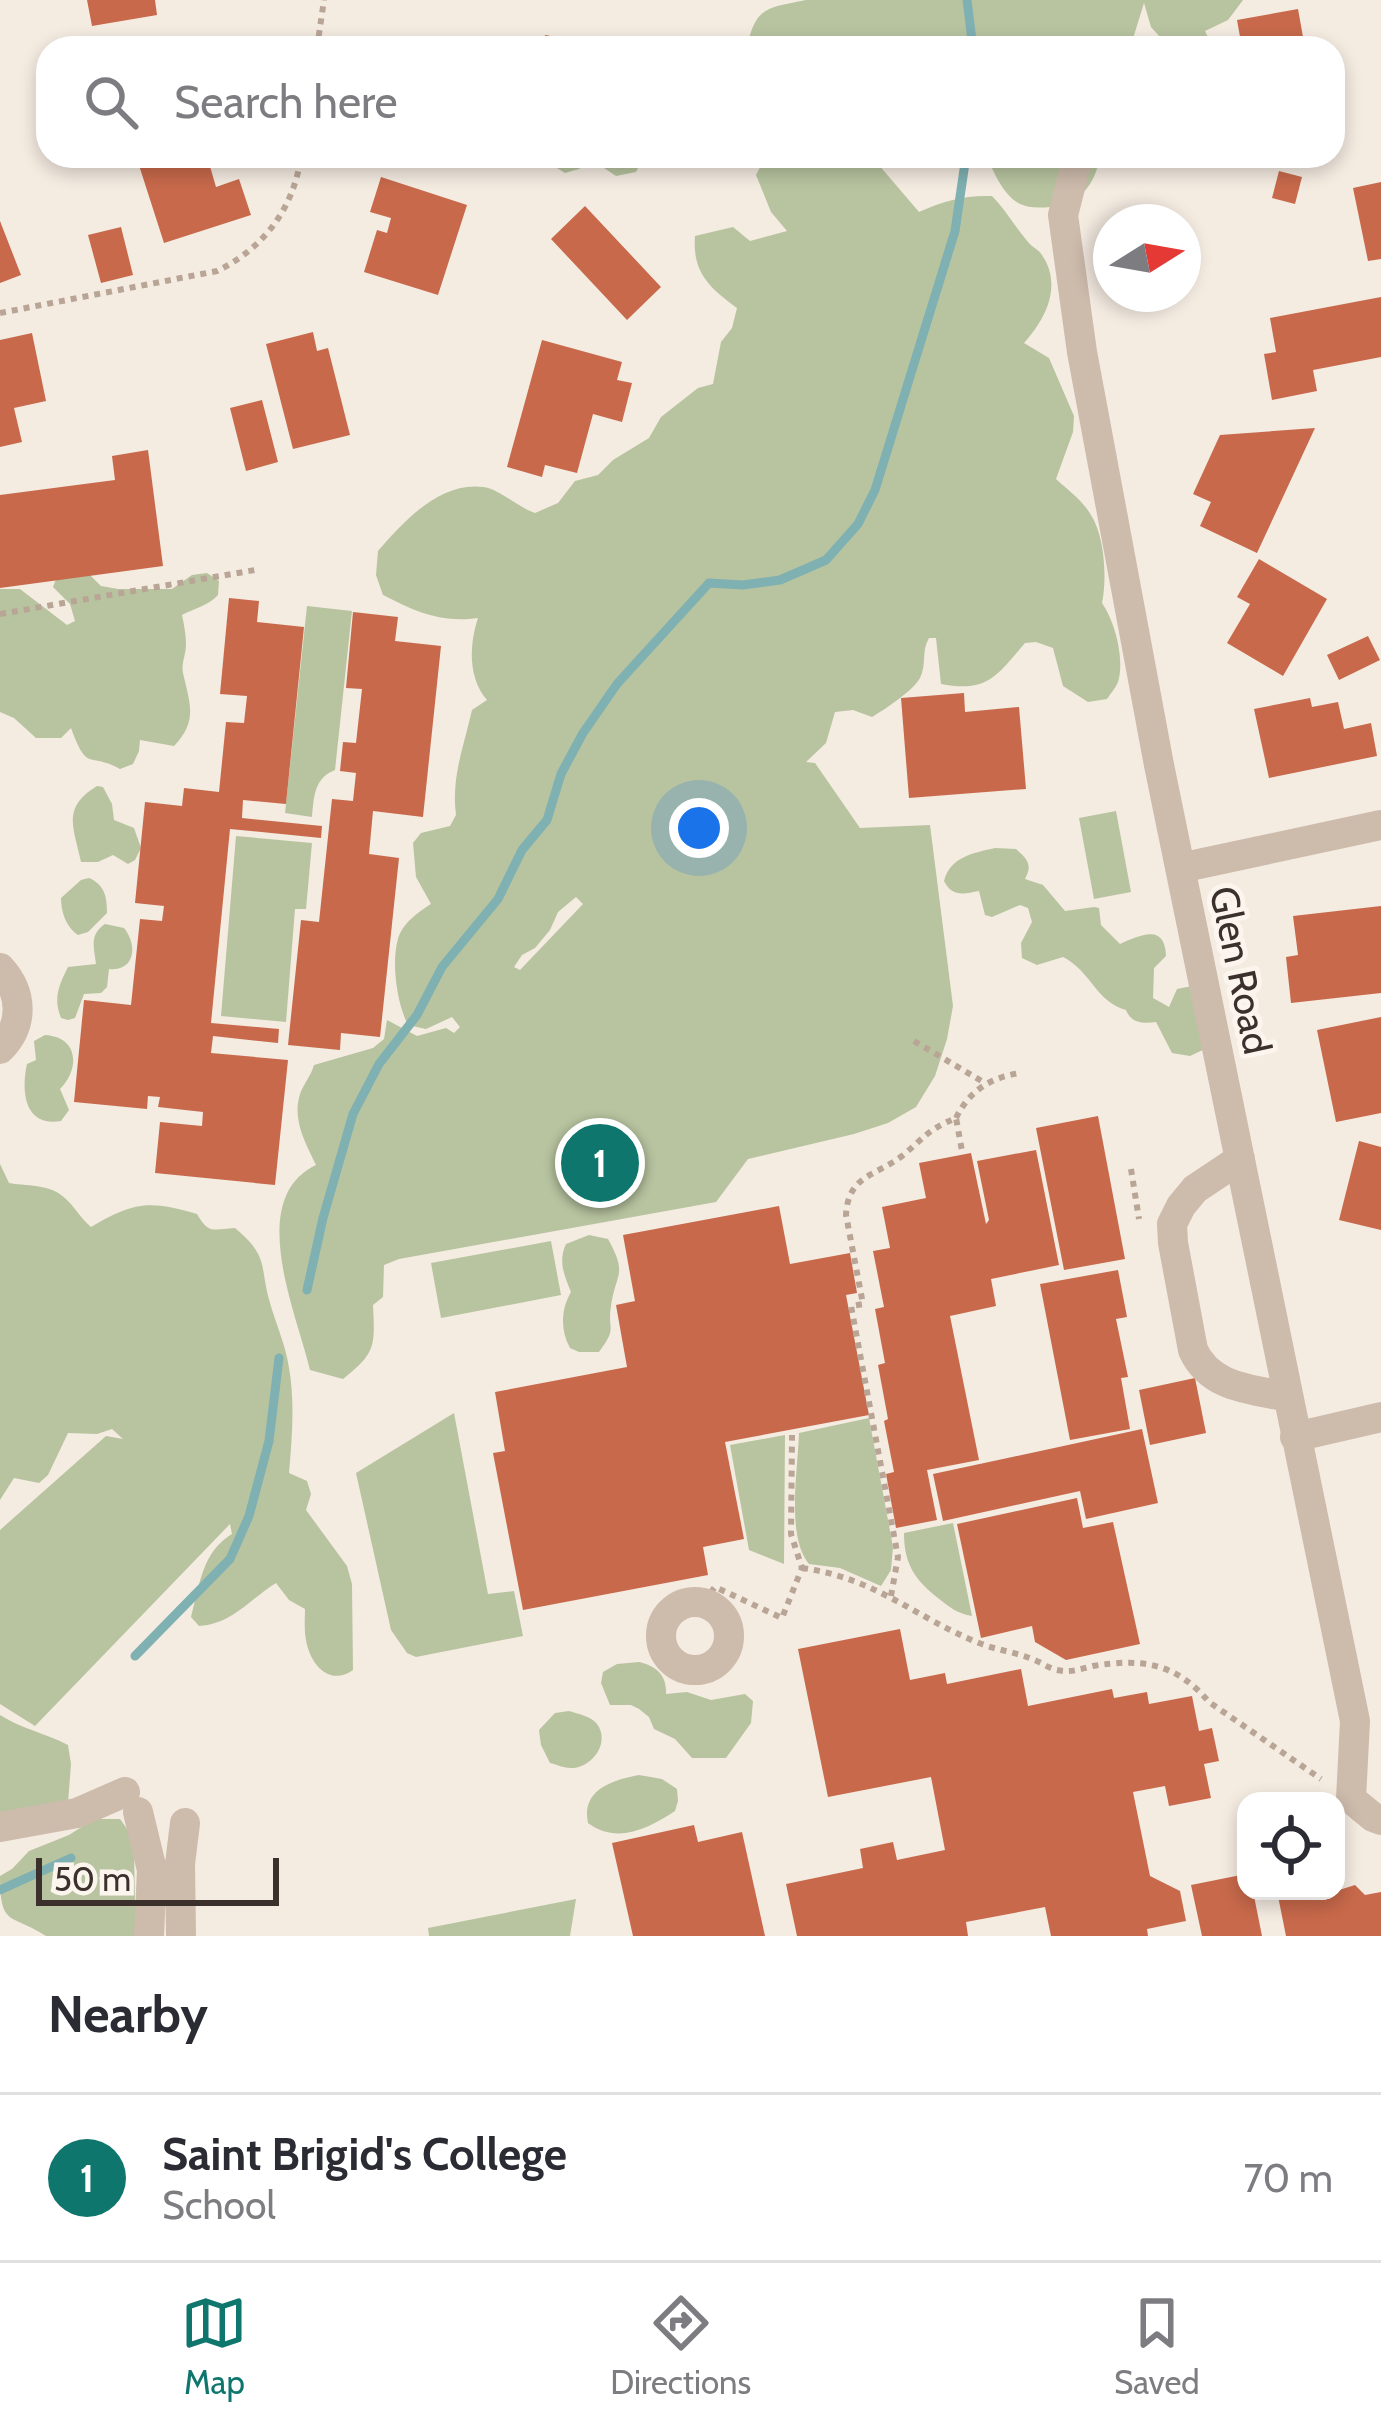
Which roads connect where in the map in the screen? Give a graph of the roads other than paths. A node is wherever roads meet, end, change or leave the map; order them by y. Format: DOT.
graph roads {
  1 [pos="1075,168"];
  2 [pos="1381,825"];
  3 [pos="1180,868"];
  4 [pos="0,968"];
  5 [pos="0,1049"];
  6 [pos="1240,1159"];
  7 [pos="1288,1397"];
  8 [pos="1381,1417"];
  9 [pos="1295,1437"];
  10 [pos="1381,1820"];
  11 [pos="185,1823"];
  12 [pos="0,1827"];
  13 [pos="149,1936"];
  14 [pos="182,1936"];
  1 -- 3 [label="street, Glen Road"];
  2 -- 3 [label="street"];
  3 -- 6 [label="street, Glen Road"];
  4 -- 5 [label="street"];
  6 -- 7 [label="street, Glen Road"];
  6 -- 7 [label="street"];
  7 -- 9 [label="street, Glen Road"];
  8 -- 9 [label="street"];
  9 -- 10 [label="street, Glen Road"];
  11 -- 14 [label="street"];
  12 -- 13 [label="street"];
}
